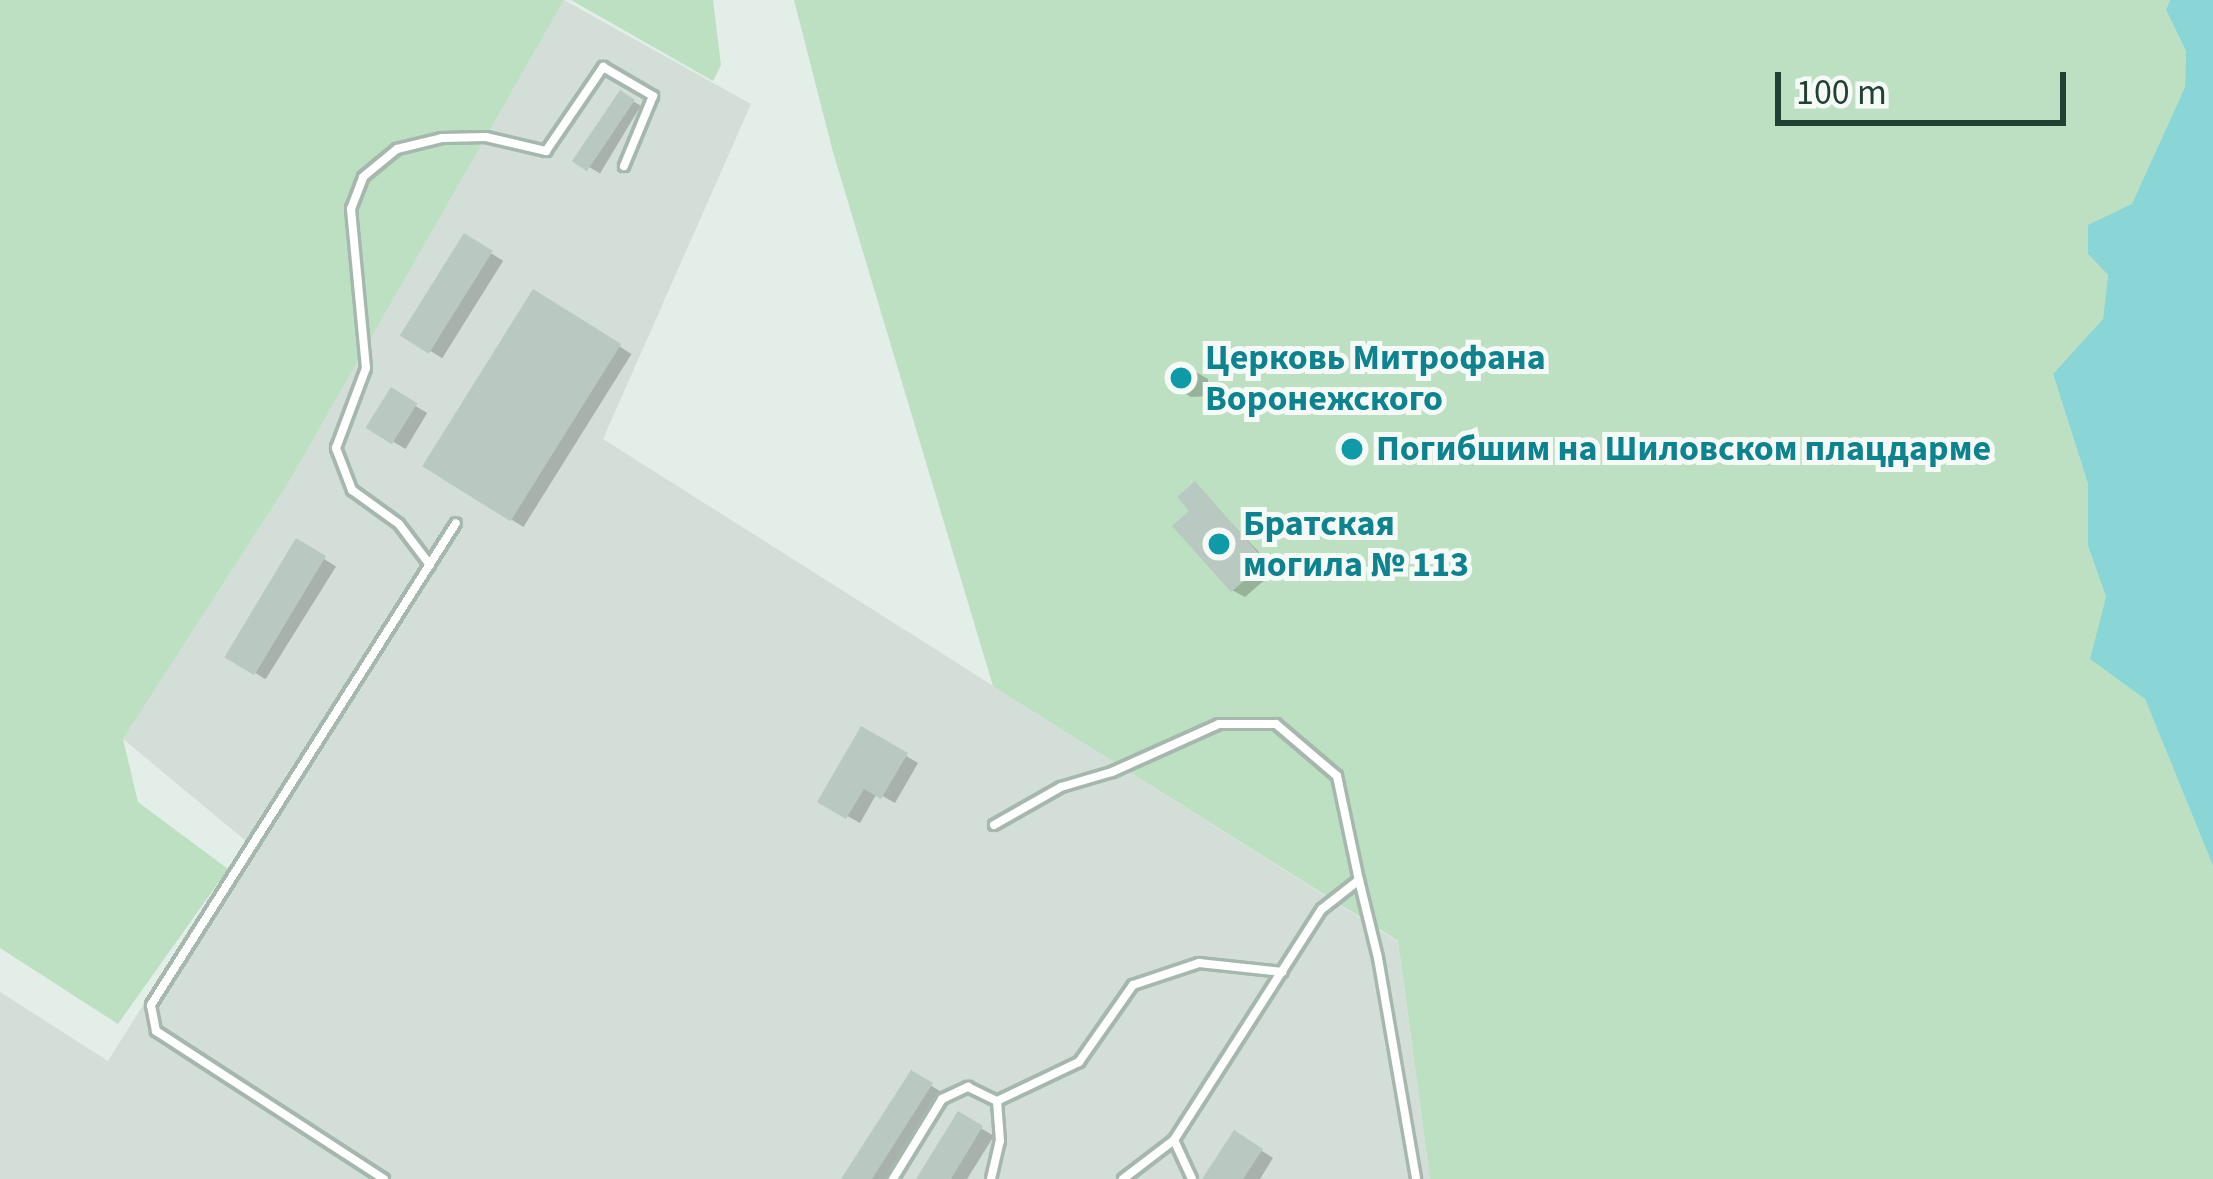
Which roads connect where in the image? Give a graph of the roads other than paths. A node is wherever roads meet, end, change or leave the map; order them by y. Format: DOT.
graph roads {
  1 [pos="623,166"];
  2 [pos="455,523"];
  3 [pos="430,565"];
  4 [pos="994,825"];
  5 [pos="1359,880"];
  6 [pos="1283,972"];
  7 [pos="997,1101"];
  8 [pos="1174,1140"];
  9 [pos="384,1179"];
  10 [pos="893,1179"];
  11 [pos="991,1179"];
  12 [pos="1123,1179"];
  13 [pos="1192,1179"];
  14 [pos="1416,1179"];
  1 -- 3 [label="lane"];
  2 -- 3 [label="lane"];
  3 -- 9 [label="lane"];
  4 -- 5 [label="lane"];
  5 -- 6 [label="lane"];
  5 -- 14 [label="lane"];
  6 -- 7 [label="lane"];
  6 -- 8 [label="lane"];
  7 -- 10 [label="lane"];
  7 -- 11 [label="lane"];
  8 -- 12 [label="lane"];
  8 -- 13 [label="lane"];
}
